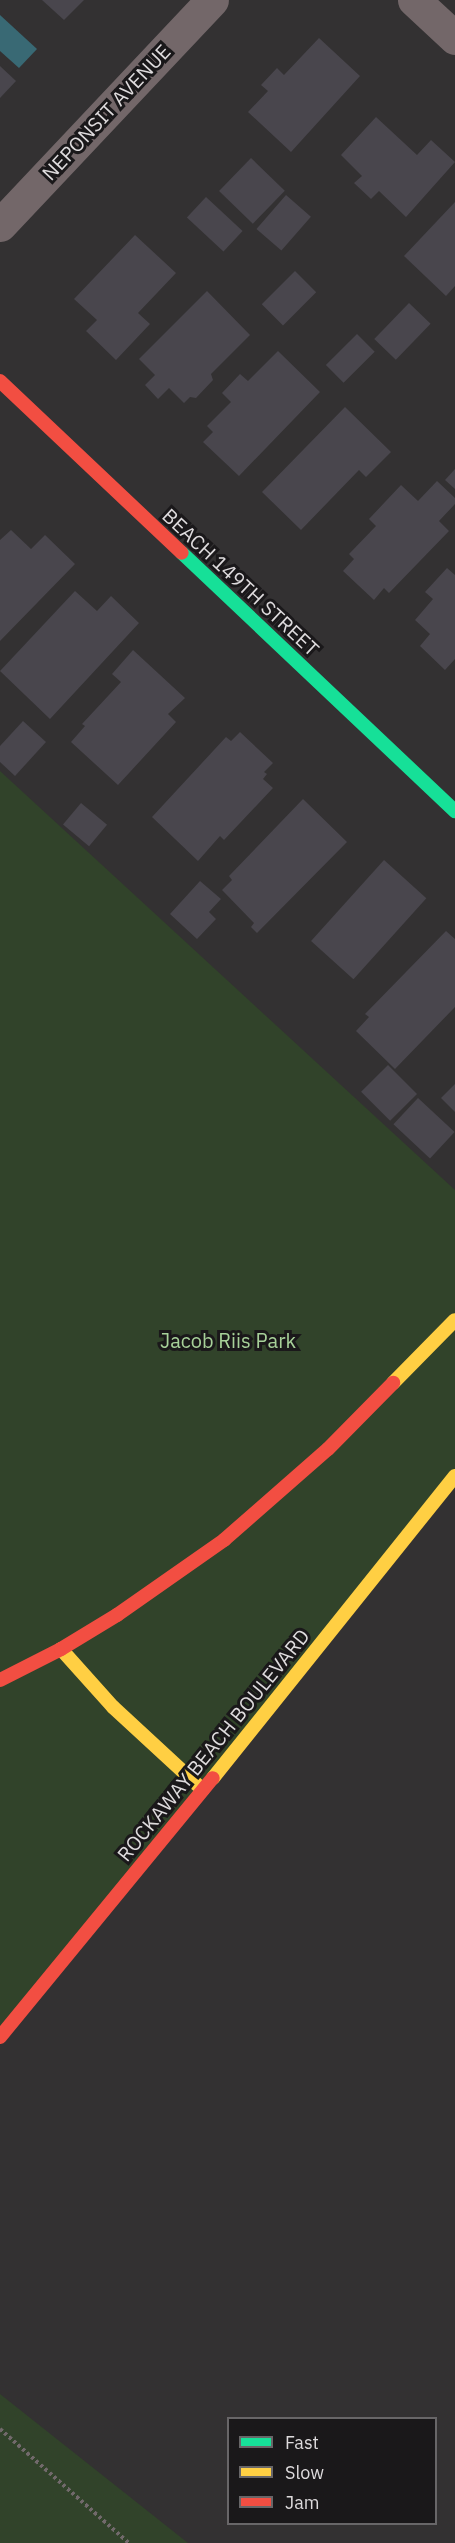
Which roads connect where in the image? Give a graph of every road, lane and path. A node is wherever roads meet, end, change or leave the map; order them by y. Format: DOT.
graph roads {
  1 [pos="212,0"];
  2 [pos="414,0"];
  3 [pos="455,38"];
  4 [pos="0,225"];
  5 [pos="0,381"];
  6 [pos="455,811"];
  7 [pos="455,1320"];
  8 [pos="455,1476"];
  9 [pos="61,1649"];
  10 [pos="0,1680"];
  11 [pos="203,1790"];
  12 [pos="0,2037"];
  13 [pos="0,2429"];
  14 [pos="129,2543"];
  1 -- 4 [label="street, NEPONSIT AVENUE"];
  2 -- 3 [label="street"];
  5 -- 6 [label="street, BEACH 149TH STREET"];
  7 -- 9 [label="street"];
  8 -- 11 [label="street, ROCKAWAY BEACH BOULEVARD"];
  9 -- 10 [label="street"];
  9 -- 11 [label="street"];
  11 -- 12 [label="street, ROCKAWAY BEACH BOULEVARD"];
  13 -- 14 [label="path"];
}
